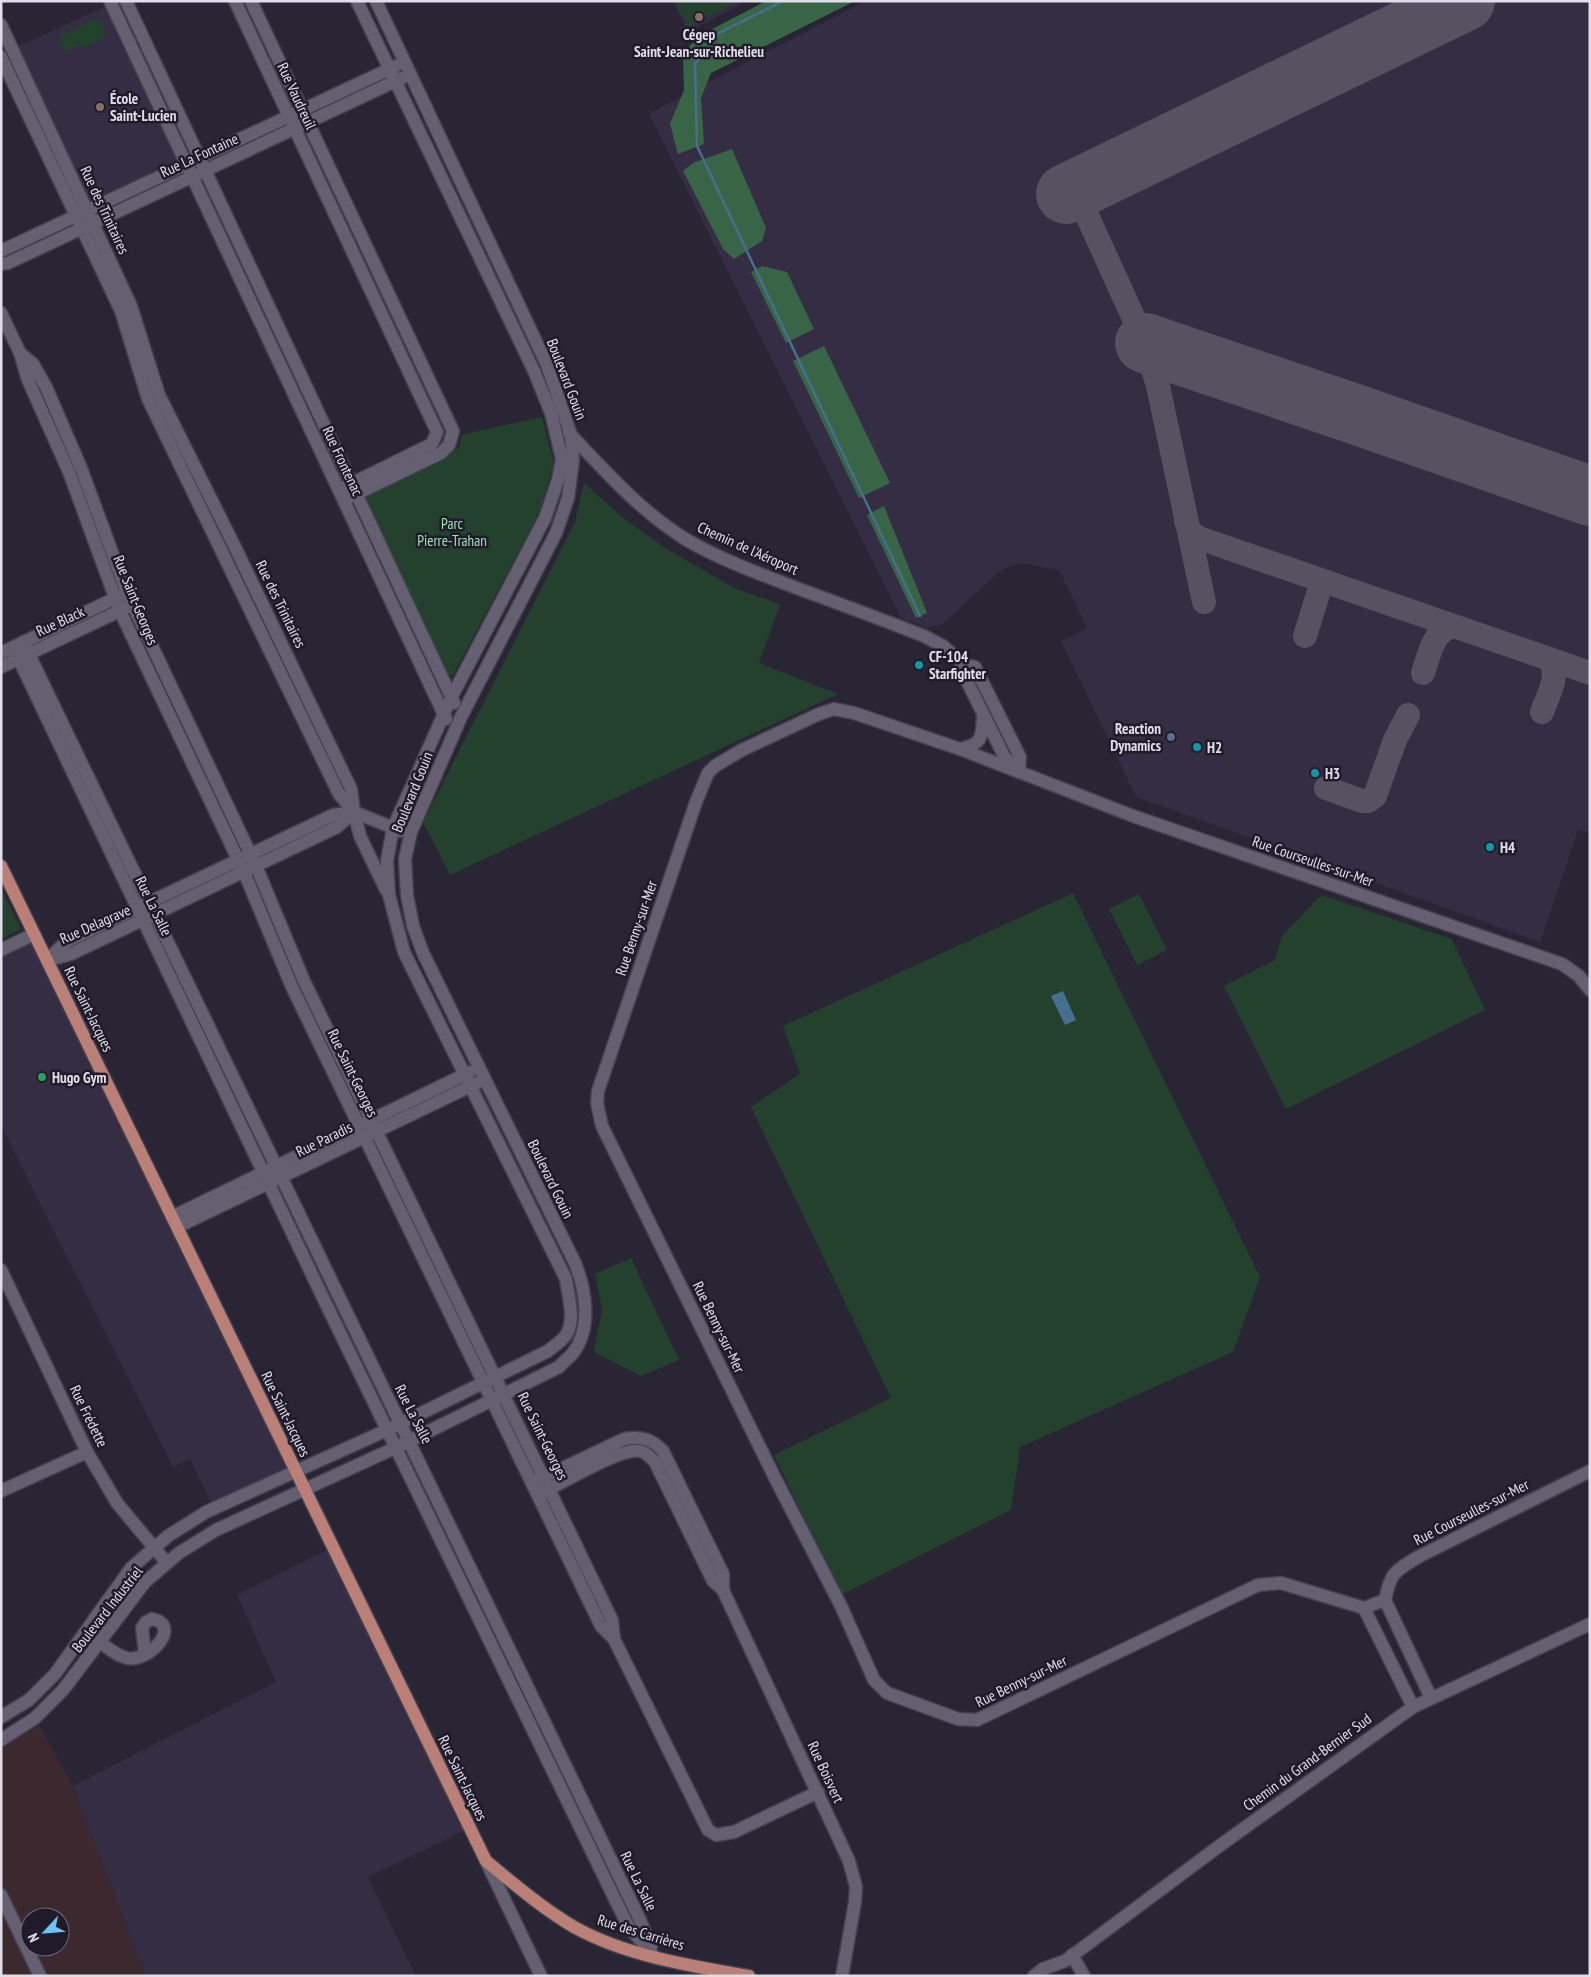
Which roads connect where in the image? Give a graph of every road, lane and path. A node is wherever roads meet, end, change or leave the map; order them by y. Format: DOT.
graph roads {
  1 [pos="126,1"];
  2 [pos="235,1"];
  3 [pos="251,1"];
  4 [pos="358,1"];
  5 [pos="376,1"];
  6 [pos="113,2"];
  7 [pos="1,25"];
  8 [pos="5,53"];
  9 [pos="405,62"];
  10 [pos="390,69"];
  11 [pos="160,72"];
  12 [pos="411,74"];
  13 [pos="146,78"];
  14 [pos="396,82"];
  15 [pos="302,110"];
  16 [pos="289,116"];
  17 [pos="308,122"];
  18 [pos="295,128"];
  19 [pos="200,158"];
  20 [pos="187,164"];
  21 [pos="206,170"];
  22 [pos="193,176"];
  23 [pos="343,198"];
  24 [pos="330,204"];
  25 [pos="82,213"];
  26 [pos="87,225"];
  27 [pos="489,240"];
  28 [pos="475,246"];
  29 [pos="1,251"];
  30 [pos="1,264"];
  31 [pos="380,276"];
  32 [pos="505,276"];
  33 [pos="492,281"];
  34 [pos="367,282"];
  35 [pos="1,313"];
  36 [pos="275,320"];
  37 [pos="262,326"];
  38 [pos="547,365"];
  39 [pos="534,371"];
  40 [pos="154,397"];
  41 [pos="551,413"];
  42 [pos="435,435"];
  43 [pos="572,435"];
  44 [pos="451,440"];
  45 [pos="354,489"];
  46 [pos="341,496"];
  47 [pos="234,545"];
  48 [pos="222,550"];
  49 [pos="121,595"];
  50 [pos="407,604"];
  51 [pos="132,605"];
  52 [pos="394,610"];
  53 [pos="120,611"];
  54 [pos="13,647"];
  55 [pos="24,657"];
  56 [pos="963,664"];
  57 [pos="1,667"];
  58 [pos="298,677"];
  59 [pos="286,683"];
  60 [pos="451,698"];
  61 [pos="991,700"];
  62 [pos="49,710"];
  63 [pos="981,710"];
  64 [pos="444,714"];
  65 [pos="461,717"];
  66 [pos="454,734"];
  67 [pos="186,735"];
  68 [pos="960,749"];
  69 [pos="1019,772"];
  70 [pos="88,776"];
  71 [pos="76,781"];
  72 [pos="354,812"];
  73 [pos="393,828"];
  74 [pos="411,835"];
  75 [pos="250,854"];
  76 [pos="238,860"];
  77 [pos="1,866"];
  78 [pos="256,866"];
  79 [pos="244,872"];
  80 [pos="388,895"];
  81 [pos="143,906"];
  82 [pos="155,914"];
  83 [pos="143,920"];
  84 [pos="34,934"];
  85 [pos="1,950"];
  86 [pos="423,953"];
  87 [pos="47,960"];
  88 [pos="408,960"];
  89 [pos="304,981"];
  90 [pos="292,987"];
  91 [pos="1590,990"];
  92 [pos="214,1039"];
  93 [pos="202,1045"];
  94 [pos="479,1067"];
  95 [pos="464,1074"];
  96 [pos="485,1079"];
  97 [pos="470,1086"];
  98 [pos="368,1128"];
  99 [pos="279,1172"];
  100 [pos="266,1178"];
  101 [pos="175,1222"];
  102 [pos="568,1249"];
  103 [pos="429,1253"];
  104 [pos="554,1256"];
  105 [pos="1,1270"];
  106 [pos="340,1300"];
  107 [pos="327,1306"];
  108 [pos="585,1306"];
  109 [pos="570,1308"];
  110 [pos="496,1377"];
  111 [pos="484,1383"];
  112 [pos="504,1394"];
  113 [pos="492,1400"];
  114 [pos="400,1423"];
  115 [pos="387,1430"];
  116 [pos="410,1440"];
  117 [pos="644,1445"];
  118 [pos="397,1447"];
  119 [pos="87,1452"];
  120 [pos="296,1471"];
  121 [pos="1590,1471"];
  122 [pos="545,1477"];
  123 [pos="532,1483"];
  124 [pos="550,1489"];
  125 [pos="305,1490"];
  126 [pos="1,1492"];
  127 [pos="537,1495"];
  128 [pos="458,1543"];
  129 [pos="153,1549"];
  130 [pos="445,1549"];
  131 [pos="167,1563"];
  132 [pos="1385,1600"];
  133 [pos="1364,1608"];
  134 [pos="1590,1624"];
  135 [pos="614,1639"];
  136 [pos="100,1642"];
  137 [pos="146,1654"];
  138 [pos="520,1670"];
  139 [pos="506,1676"];
  140 [pos="32,1698"];
  141 [pos="1431,1698"];
  142 [pos="1413,1707"];
  143 [pos="43,1709"];
  144 [pos="1,1717"];
  145 [pos="1,1740"];
  146 [pos="818,1792"];
  147 [pos="576,1803"];
  148 [pos="486,1861"];
  149 [pos="1,1896"];
  150 [pos="654,1956"];
  151 [pos="1068,1958"];
  152 [pos="40,1976"];
  153 [pos="541,1976"];
  154 [pos="749,1976"];
  155 [pos="842,1976"];
  156 [pos="1034,1976"];
  157 [pos="1054,1976"];
  158 [pos="1084,1976"];
  1 -- 11 [label="street, Rue Frontenac"];
  2 -- 16 [label="street, Rue Vaudreuil"];
  3 -- 15 [label="street, Rue Vaudreuil"];
  4 -- 10 [label="street, Boulevard Gouin"];
  5 -- 9 [label="street, Boulevard Gouin"];
  6 -- 13 [label="street, Rue Frontenac"];
  7 -- 8 [label="street, Rue des Trinitaires"];
  8 -- 25 [label="street, Rue des Trinitaires"];
  9 -- 10 [label="street, Rue La Fontaine"];
  9 -- 12 [label="street, Boulevard Gouin"];
  10 -- 14 [label="street, Boulevard Gouin"];
  10 -- 15 [label="street, Rue La Fontaine"];
  11 -- 13 [label="street"];
  11 -- 19 [label="street, Rue Frontenac"];
  12 -- 14 [label="street, Rue La Fontaine"];
  12 -- 27 [label="street, Boulevard Gouin"];
  13 -- 20 [label="street, Rue Frontenac"];
  14 -- 17 [label="street, Rue La Fontaine"];
  14 -- 28 [label="street, Boulevard Gouin"];
  15 -- 16 [label="street, Rue La Fontaine"];
  15 -- 17 [label="street, Rue Vaudreuil"];
  16 -- 18 [label="street, Rue Vaudreuil"];
  16 -- 19 [label="street, Rue La Fontaine"];
  17 -- 18 [label="street, Rue La Fontaine"];
  17 -- 23 [label="street, Rue Vaudreuil"];
  18 -- 21 [label="street, Rue La Fontaine"];
  18 -- 24 [label="street, Rue Vaudreuil"];
  19 -- 20 [label="street, Rue La Fontaine"];
  19 -- 21 [label="street, Rue Frontenac"];
  20 -- 22 [label="street, Rue Frontenac"];
  20 -- 25 [label="street, Rue La Fontaine"];
  21 -- 22 [label="street, Rue La Fontaine"];
  21 -- 36 [label="street, Rue Frontenac"];
  22 -- 26 [label="street, Rue La Fontaine"];
  22 -- 37 [label="street, Rue Frontenac"];
  23 -- 24 [label="street"];
  23 -- 31 [label="street, Rue Vaudreuil"];
  24 -- 34 [label="street, Rue Vaudreuil"];
  25 -- 26 [label="street, Rue des Trinitaires"];
  25 -- 29 [label="street, Rue La Fontaine"];
  26 -- 30 [label="street, Rue La Fontaine"];
  26 -- 40 [label="street, Rue des Trinitaires"];
  27 -- 28 [label="street"];
  27 -- 32 [label="street, Boulevard Gouin"];
  28 -- 33 [label="street, Boulevard Gouin"];
  31 -- 34 [label="street"];
  31 -- 44 [label="street, Rue Vaudreuil"];
  32 -- 33 [label="street"];
  32 -- 38 [label="street, Boulevard Gouin"];
  33 -- 39 [label="street, Boulevard Gouin"];
  34 -- 42 [label="street, Rue Vaudreuil"];
  35 -- 49 [label="street, Rue Saint-Georges"];
  36 -- 37 [label="street"];
  36 -- 45 [label="street, Rue Frontenac"];
  37 -- 46 [label="street, Rue Frontenac"];
  38 -- 39 [label="street"];
  38 -- 43 [label="street, Boulevard Gouin"];
  39 -- 41 [label="street, Boulevard Gouin"];
  40 -- 47 [label="street, Rue des Trinitaires"];
  40 -- 48 [label="street, Rue des Trinitaires"];
  41 -- 43 [label="street, Chemin de l'Aéroport"];
  41 -- 60 [label="street, Boulevard Gouin"];
  42 -- 44 [label="street"];
  42 -- 45 [label="street"];
  43 -- 56 [label="street, Chemin de l'Aéroport"];
  43 -- 65 [label="street, Boulevard Gouin"];
  44 -- 45 [label="street"];
  45 -- 46 [label="street"];
  45 -- 50 [label="street, Rue Frontenac"];
  46 -- 52 [label="street, Rue Frontenac"];
  47 -- 48 [label="street"];
  47 -- 58 [label="street, Rue des Trinitaires"];
  48 -- 59 [label="street, Rue des Trinitaires"];
  49 -- 51 [label="street, Rue Saint-Georges"];
  49 -- 53 [label="street, Rue Saint-Georges"];
  49 -- 54 [label="street, Rue Black"];
  50 -- 52 [label="street"];
  50 -- 60 [label="street, Rue Frontenac"];
  51 -- 53 [label="street, Rue Black"];
  51 -- 67 [label="street, Rue Saint-Georges"];
  52 -- 64 [label="street, Rue Frontenac"];
  53 -- 55 [label="street, Rue Black"];
  53 -- 67 [label="street, Rue Saint-Georges"];
  54 -- 55 [label="street, Rue La Salle"];
  55 -- 57 [label="street, Rue Black"];
  55 -- 62 [label="street, Rue La Salle"];
  56 -- 61 [label="street, Chemin de l'Aéroport"];
  56 -- 63 [label="street"];
  58 -- 59 [label="street"];
  58 -- 72 [label="street, Rue des Trinitaires"];
  59 -- 72 [label="street, Rue des Trinitaires"];
  60 -- 64 [label="street, Boulevard Gouin"];
  60 -- 65 [label="street, Rue Frontenac"];
  61 -- 63 [label="street"];
  61 -- 69 [label="street, Chemin de l'Aéroport"];
  62 -- 70 [label="street, Rue La Salle"];
  62 -- 71 [label="street, Rue La Salle"];
  63 -- 68 [label="street"];
  63 -- 69 [label="street"];
  64 -- 66 [label="street, Rue Frontenac"];
  64 -- 73 [label="street, Boulevard Gouin"];
  65 -- 66 [label="street, Boulevard Gouin"];
  66 -- 74 [label="street, Boulevard Gouin"];
  67 -- 75 [label="street, Rue Saint-Georges"];
  67 -- 76 [label="street, Rue Saint-Georges"];
  68 -- 69 [label="street, Rue Benny-sur-Mer"];
  68 -- 133 [label="street, Rue Benny-sur-Mer"];
  69 -- 91 [label="street, Rue Courseulles-sur-Mer"];
  70 -- 71 [label="street"];
  70 -- 81 [label="street, Rue La Salle"];
  71 -- 81 [label="street, Rue La Salle"];
  72 -- 73 [label="street"];
  72 -- 75 [label="street, Rue Delagrave"];
  72 -- 78 [label="street, Rue Delagrave"];
  72 -- 80 [label="street, Rue des Trinitaires"];
  73 -- 74 [label="street"];
  73 -- 80 [label="street, Boulevard Gouin"];
  74 -- 86 [label="street, Boulevard Gouin"];
  75 -- 76 [label="street, Rue Delagrave"];
  75 -- 78 [label="street, Rue Saint-Georges"];
  76 -- 79 [label="street, Rue Saint-Georges"];
  76 -- 81 [label="street, Rue Delagrave"];
  77 -- 84 [label="main road, Rue Saint-Jacques"];
  78 -- 79 [label="street, Rue Delagrave"];
  78 -- 89 [label="street, Rue Saint-Georges"];
  79 -- 82 [label="street, Rue Delagrave"];
  79 -- 90 [label="street, Rue Saint-Georges"];
  80 -- 88 [label="street, Boulevard Gouin"];
  81 -- 82 [label="street, Rue La Salle"];
  81 -- 83 [label="street, Rue La Salle"];
  81 -- 87 [label="street, Rue Delagrave"];
  82 -- 83 [label="street, Rue Delagrave"];
  82 -- 92 [label="street, Rue La Salle"];
  83 -- 87 [label="street, Rue Delagrave"];
  83 -- 93 [label="street, Rue La Salle"];
  84 -- 85 [label="street"];
  84 -- 87 [label="main road, Rue Saint-Jacques"];
  86 -- 88 [label="street"];
  86 -- 94 [label="street, Boulevard Gouin"];
  87 -- 101 [label="main road, Rue Saint-Jacques"];
  88 -- 95 [label="street, Boulevard Gouin"];
  89 -- 90 [label="street"];
  89 -- 98 [label="street, Rue Saint-Georges"];
  90 -- 98 [label="street, Rue Saint-Georges"];
  92 -- 93 [label="street"];
  92 -- 99 [label="street, Rue La Salle"];
  93 -- 100 [label="street, Rue La Salle"];
  94 -- 95 [label="street, Rue Paradis"];
  94 -- 96 [label="street, Boulevard Gouin"];
  95 -- 97 [label="street, Boulevard Gouin"];
  95 -- 98 [label="street, Rue Paradis"];
  96 -- 97 [label="street, Rue Paradis"];
  96 -- 102 [label="street, Boulevard Gouin"];
  97 -- 98 [label="street, Rue Paradis"];
  97 -- 104 [label="street, Boulevard Gouin"];
  98 -- 99 [label="street, Rue Paradis"];
  98 -- 103 [label="street, Rue Saint-Georges"];
  99 -- 100 [label="street, Rue Paradis"];
  99 -- 106 [label="street, Rue La Salle"];
  100 -- 101 [label="street, Rue Paradis"];
  100 -- 107 [label="street, Rue La Salle"];
  101 -- 120 [label="main road, Rue Saint-Jacques"];
  102 -- 104 [label="street"];
  102 -- 108 [label="street, Boulevard Gouin"];
  103 -- 110 [label="street, Rue Saint-Georges"];
  103 -- 111 [label="street, Rue Saint-Georges"];
  104 -- 109 [label="street, Boulevard Gouin"];
  105 -- 119 [label="street, Rue Frédette"];
  106 -- 107 [label="street"];
  106 -- 114 [label="street, Rue La Salle"];
  107 -- 115 [label="street, Rue La Salle"];
  108 -- 109 [label="street"];
  108 -- 112 [label="street, Boulevard Gouin"];
  109 -- 110 [label="street, Boulevard Gouin"];
  110 -- 111 [label="street, Boulevard Gouin"];
  110 -- 112 [label="street, Rue Saint-Georges"];
  111 -- 113 [label="street, Rue Saint-Georges"];
  111 -- 114 [label="street, Boulevard Gouin"];
  112 -- 113 [label="street, Boulevard Gouin"];
  112 -- 122 [label="street, Rue Saint-Georges"];
  113 -- 116 [label="street, Boulevard Gouin"];
  113 -- 123 [label="street, Rue Saint-Georges"];
  114 -- 115 [label="street, Boulevard Gouin"];
  114 -- 116 [label="street, Rue La Salle"];
  115 -- 118 [label="street, Rue La Salle"];
  115 -- 120 [label="street, Boulevard Gouin"];
  116 -- 118 [label="street, Boulevard Gouin"];
  116 -- 128 [label="street, Rue La Salle"];
  117 -- 122 [label="street"];
  117 -- 124 [label="street"];
  117 -- 146 [label="street, Rue Boisvert"];
  118 -- 125 [label="street, Boulevard Gouin"];
  118 -- 130 [label="street, Rue La Salle"];
  119 -- 126 [label="street"];
  119 -- 129 [label="street, Rue Frédette"];
  120 -- 125 [label="main road, Rue Saint-Jacques"];
  120 -- 129 [label="street, Boulevard Industriel"];
  121 -- 132 [label="street, Rue Courseulles-sur-Mer"];
  122 -- 123 [label="street"];
  122 -- 124 [label="street, Rue Saint-Georges"];
  123 -- 127 [label="street, Rue Saint-Georges"];
  124 -- 127 [label="street"];
  124 -- 135 [label="street, Rue Saint-Georges"];
  125 -- 131 [label="street, Boulevard Industriel"];
  125 -- 148 [label="main road, Rue Saint-Jacques"];
  127 -- 135 [label="street, Rue Saint-Georges"];
  128 -- 130 [label="street"];
  128 -- 138 [label="street, Rue La Salle"];
  129 -- 131 [label="street, Rue Frédette"];
  129 -- 140 [label="street, Boulevard Industriel"];
  130 -- 139 [label="street, Rue La Salle"];
  131 -- 136 [label="street, Boulevard Industriel"];
  132 -- 133 [label="street"];
  132 -- 141 [label="street"];
  133 -- 142 [label="street"];
  134 -- 141 [label="street, Chemin du Grand-Bernier Sud"];
  135 -- 146 [label="street, Rue Saint-Georges"];
  136 -- 137 [label="street"];
  136 -- 143 [label="street, Boulevard Industriel"];
  138 -- 139 [label="street"];
  138 -- 147 [label="street, Rue La Salle"];
  139 -- 147 [label="street, Rue La Salle"];
  140 -- 143 [label="street"];
  140 -- 144 [label="street, Boulevard Industriel"];
  141 -- 142 [label="street, Chemin du Grand-Bernier Sud"];
  142 -- 151 [label="street, Chemin du Grand-Bernier Sud"];
  143 -- 145 [label="street, Boulevard Industriel"];
  146 -- 155 [label="street, Rue Boisvert"];
  147 -- 150 [label="street, Rue La Salle"];
  148 -- 150 [label="main road, Rue des Carrières"];
  148 -- 153 [label="street, Rue Saint-Jacques"];
  149 -- 152 [label="street"];
  150 -- 154 [label="main road, Rue des Carrières"];
  151 -- 156 [label="street, Chemin du Grand-Bernier Sud"];
  151 -- 157 [label="street, Chemin du Grand-Bernier Sud"];
  151 -- 158 [label="street"];
}
